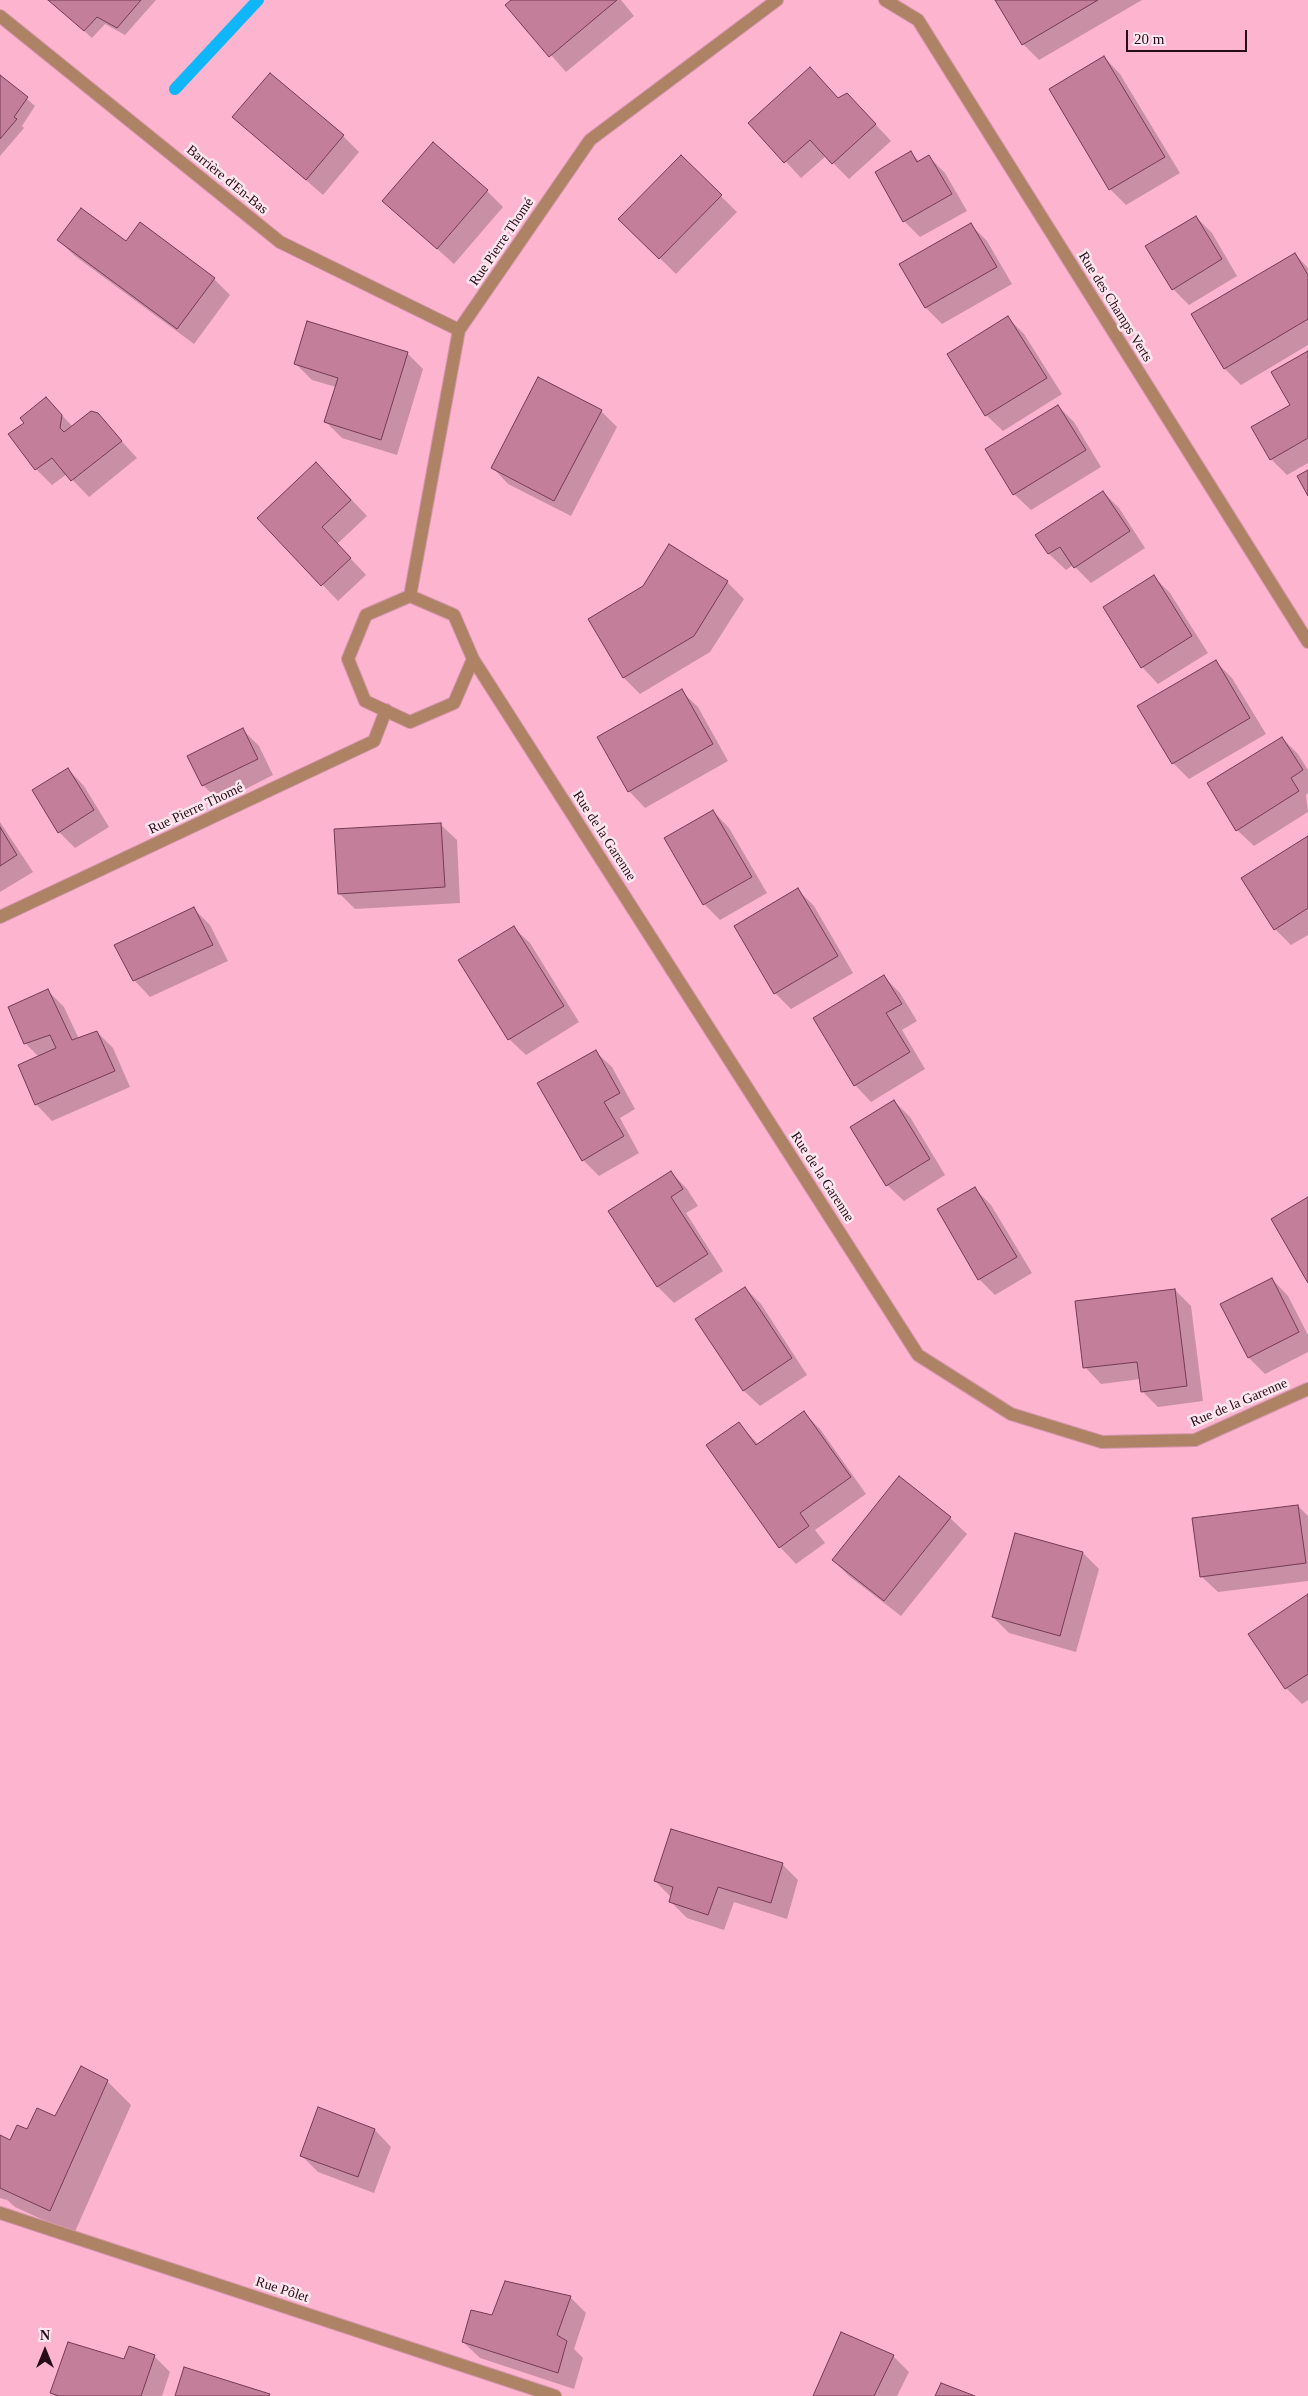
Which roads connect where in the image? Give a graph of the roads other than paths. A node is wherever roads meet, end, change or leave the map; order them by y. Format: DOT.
graph roads {
  1 [pos="777,0"];
  2 [pos="885,0"];
  3 [pos="0,16"];
  4 [pos="460,330"];
  5 [pos="410,596"];
  6 [pos="1308,642"];
  7 [pos="473,659"];
  8 [pos="386,710"];
  9 [pos="0,917"];
  10 [pos="1308,1389"];
  11 [pos="0,2213"];
  12 [pos="555,2396"];
  1 -- 4 [label="street, Rue Pierre Thomé"];
  2 -- 6 [label="street, Rue des Champs Verts"];
  3 -- 4 [label="street, Barrière d'En-Bas"];
  4 -- 5 [label="street, Rue Pierre Thomé"];
  5 -- 7 [label="street"];
  5 -- 8 [label="street"];
  7 -- 8 [label="street"];
  7 -- 10 [label="street, Rue de la Garenne"];
  8 -- 9 [label="street, Rue Pierre Thomé"];
  11 -- 12 [label="street, Rue Pôlet"];
}
